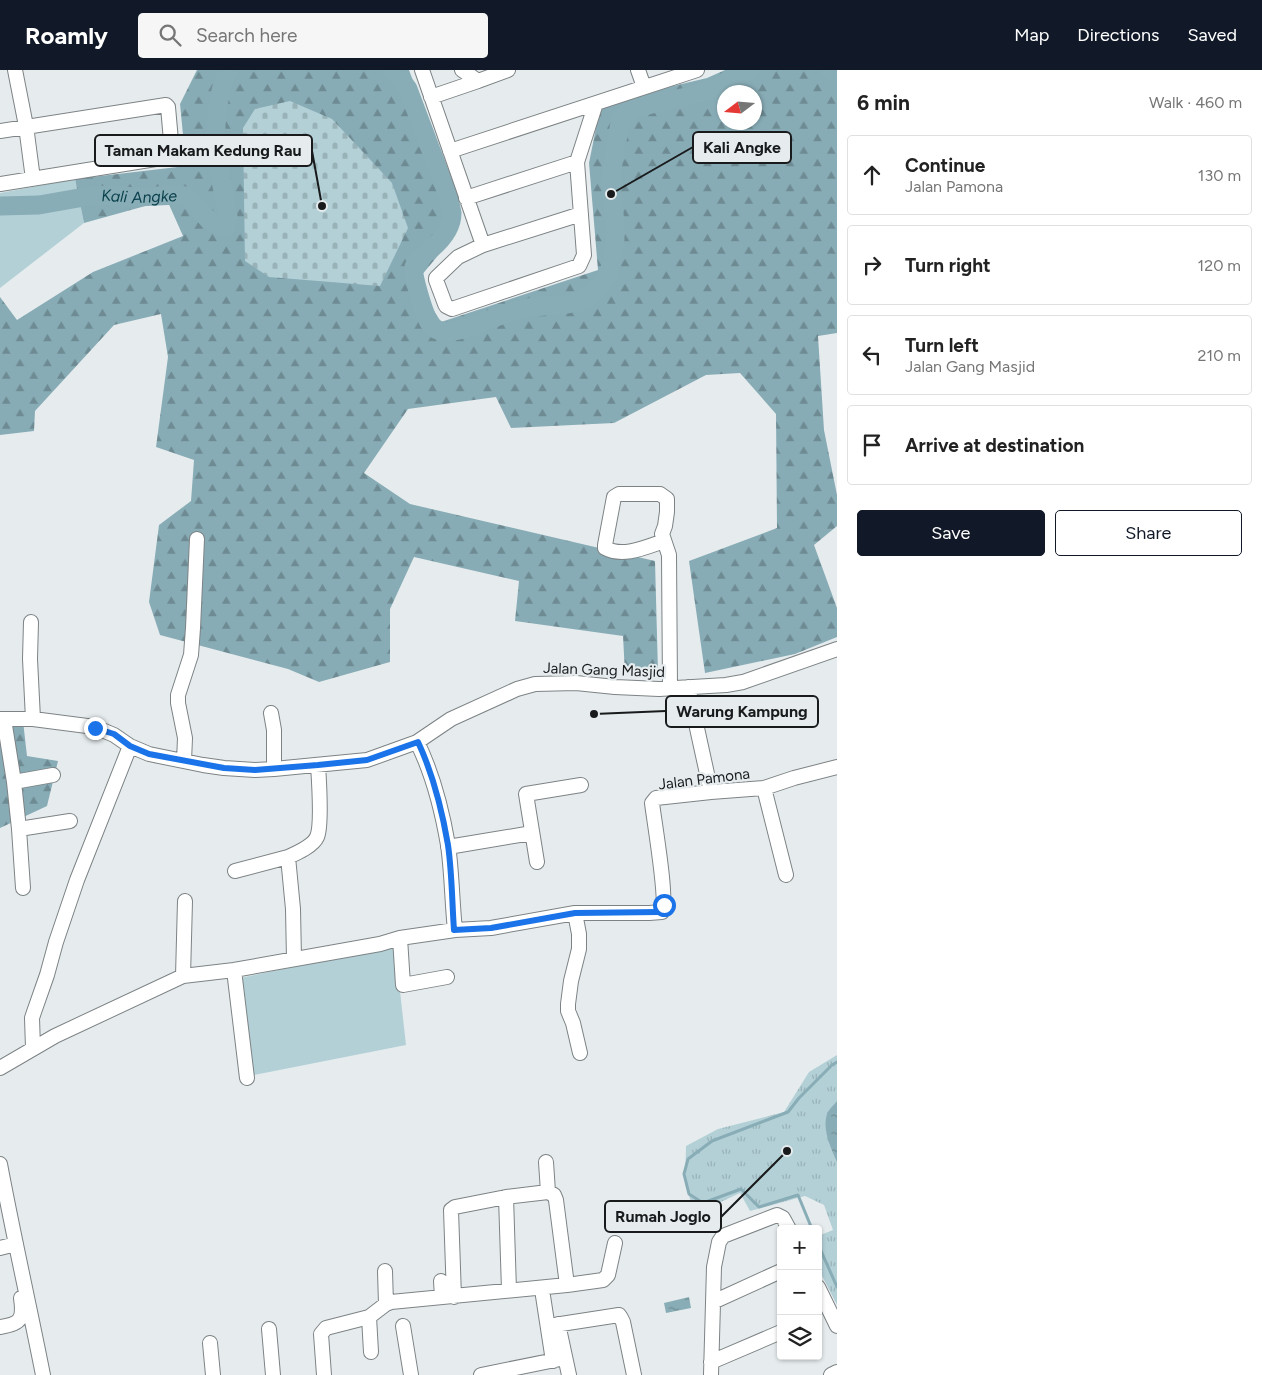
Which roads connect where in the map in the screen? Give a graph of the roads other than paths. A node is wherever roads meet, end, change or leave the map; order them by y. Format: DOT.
graph roads {
  1 [pos="15,70"];
  2 [pos="422,70"];
  3 [pos="462,70"];
  4 [pos="508,70"];
  5 [pos="638,70"];
  6 [pos="697,70"];
  7 [pos="478,80"];
  8 [pos="644,88"];
  9 [pos="431,97"];
  10 [pos="596,103"];
  11 [pos="26,126"];
  12 [pos="0,131"];
  13 [pos="450,151"];
  14 [pos="577,162"];
  15 [pos="33,179"];
  16 [pos="0,184"];
  17 [pos="466,198"];
  18 [pos="581,214"];
  19 [pos="483,245"];
  20 [pos="197,539"];
  21 [pos="664,541"];
  22 [pos="31,622"];
  23 [pos="836,653"];
  24 [pos="688,687"];
  25 [pos="670,688"];
  26 [pos="271,713"];
  27 [pos="2,719"];
  28 [pos="33,719"];
  29 [pos="418,742"];
  30 [pos="130,746"];
  31 [pos="184,761"];
  32 [pos="318,765"];
  33 [pos="837,767"];
  34 [pos="274,769"];
  35 [pos="53,775"];
  36 [pos="14,782"];
  37 [pos="581,785"];
  38 [pos="764,788"];
  39 [pos="711,792"];
  40 [pos="70,821"];
  41 [pos="19,829"];
  42 [pos="532,833"];
  43 [pos="448,847"];
  44 [pos="288,857"];
  45 [pos="537,862"];
  46 [pos="235,871"];
  47 [pos="786,875"];
  48 [pos="23,888"];
  49 [pos="185,901"];
  50 [pos="575,913"];
  51 [pos="454,930"];
  52 [pos="400,938"];
  53 [pos="294,959"];
  54 [pos="234,970"];
  55 [pos="183,976"];
  56 [pos="447,978"];
  57 [pos="34,1048"];
  58 [pos="580,1053"];
  59 [pos="0,1068"];
  60 [pos="247,1078"];
  61 [pos="546,1162"];
  62 [pos="0,1164"];
  63 [pos="548,1192"];
  64 [pos="506,1197"];
  65 [pos="786,1223"];
  66 [pos="615,1243"];
  67 [pos="16,1244"];
  68 [pos="0,1248"];
  69 [pos="385,1271"];
  70 [pos="777,1273"];
  71 [pos="441,1281"];
  72 [pos="18,1282"];
  73 [pos="567,1285"];
  74 [pos="509,1290"];
  75 [pos="543,1296"];
  76 [pos="448,1297"];
  77 [pos="713,1302"];
  78 [pos="386,1304"];
  79 [pos="823,1313"];
  80 [pos="369,1317"];
  81 [pos="553,1325"];
  82 [pos="402,1326"];
  83 [pos="837,1326"];
  84 [pos="0,1327"];
  85 [pos="269,1329"];
  86 [pos="777,1334"];
  87 [pos="210,1343"];
  88 [pos="371,1352"];
  89 [pos="559,1359"];
  90 [pos="711,1369"];
  91 [pos="509,1372"];
  92 [pos="837,1372"];
  93 [pos="43,1375"];
  94 [pos="214,1375"];
  95 [pos="273,1375"];
  96 [pos="324,1375"];
  97 [pos="411,1375"];
  98 [pos="480,1375"];
  99 [pos="569,1375"];
  100 [pos="634,1375"];
  101 [pos="830,1375"];
  1 -- 11 [label="street"];
  2 -- 9 [label="street"];
  3 -- 7 [label="street"];
  4 -- 7 [label="street"];
  5 -- 8 [label="street"];
  6 -- 8 [label="street"];
  7 -- 9 [label="street"];
  8 -- 10 [label="street"];
  9 -- 13 [label="street"];
  10 -- 13 [label="street"];
  10 -- 14 [label="street"];
  11 -- 12 [label="street"];
  11 -- 15 [label="street"];
  11 -- 15 [label="street"];
  13 -- 17 [label="street"];
  14 -- 17 [label="street"];
  14 -- 18 [label="street"];
  15 -- 16 [label="street"];
  17 -- 19 [label="street"];
  18 -- 19 [label="street"];
  18 -- 19 [label="street"];
  20 -- 31 [label="street"];
  21 -- 21 [label="street"];
  21 -- 25 [label="street"];
  22 -- 28 [label="street"];
  23 -- 24 [label="street, Jalan Gang Masjid"];
  24 -- 25 [label="street, Jalan Gang Masjid"];
  24 -- 39 [label="street"];
  25 -- 29 [label="street, Jalan Gang Masjid"];
  26 -- 34 [label="street"];
  27 -- 28 [label="street, Jalan Gang Masjid"];
  27 -- 36 [label="street"];
  28 -- 30 [label="street, Jalan Gang Masjid"];
  29 -- 32 [label="street, Jalan Gang Masjid"];
  29 -- 43 [label="street"];
  30 -- 31 [label="street, Jalan Gang Masjid"];
  30 -- 57 [label="street"];
  31 -- 34 [label="street, Jalan Gang Masjid"];
  32 -- 34 [label="street, Jalan Gang Masjid"];
  32 -- 44 [label="street"];
  33 -- 38 [label="street, Jalan Pamona"];
  35 -- 36 [label="street"];
  36 -- 41 [label="street"];
  37 -- 42 [label="street"];
  38 -- 39 [label="street, Jalan Pamona"];
  38 -- 47 [label="street"];
  39 -- 50 [label="street, Jalan Pamona"];
  40 -- 41 [label="street"];
  41 -- 48 [label="street"];
  42 -- 43 [label="street"];
  42 -- 45 [label="street"];
  43 -- 51 [label="street"];
  44 -- 46 [label="street"];
  44 -- 53 [label="street"];
  49 -- 55 [label="street"];
  50 -- 51 [label="street, Jalan Pamona"];
  50 -- 58 [label="street"];
  51 -- 52 [label="street, Jalan Pamona"];
  52 -- 53 [label="street, Jalan Pamona"];
  52 -- 56 [label="street"];
  53 -- 54 [label="street, Jalan Pamona"];
  54 -- 55 [label="street, Jalan Pamona"];
  54 -- 60 [label="street"];
  55 -- 57 [label="street, Jalan Pamona"];
  57 -- 59 [label="street, Jalan Pamona"];
  61 -- 63 [label="street"];
  62 -- 67 [label="street"];
  63 -- 64 [label="street"];
  63 -- 73 [label="street"];
  64 -- 74 [label="street"];
  64 -- 76 [label="street"];
  65 -- 77 [label="street"];
  66 -- 73 [label="street"];
  67 -- 68 [label="street"];
  67 -- 93 [label="street"];
  69 -- 78 [label="street"];
  70 -- 77 [label="street"];
  71 -- 76 [label="street"];
  72 -- 84 [label="street"];
  73 -- 74 [label="street"];
  74 -- 76 [label="street"];
  75 -- 81 [label="street"];
  76 -- 78 [label="street"];
  77 -- 90 [label="street"];
  78 -- 80 [label="street"];
  79 -- 83 [label="street"];
  80 -- 88 [label="street"];
  80 -- 96 [label="street"];
  81 -- 89 [label="street"];
  81 -- 100 [label="street"];
  82 -- 97 [label="street"];
  85 -- 95 [label="street"];
  86 -- 90 [label="street"];
  87 -- 94 [label="street"];
  89 -- 91 [label="street"];
  89 -- 99 [label="street"];
  91 -- 98 [label="street"];
  92 -- 101 [label="street"];
}
